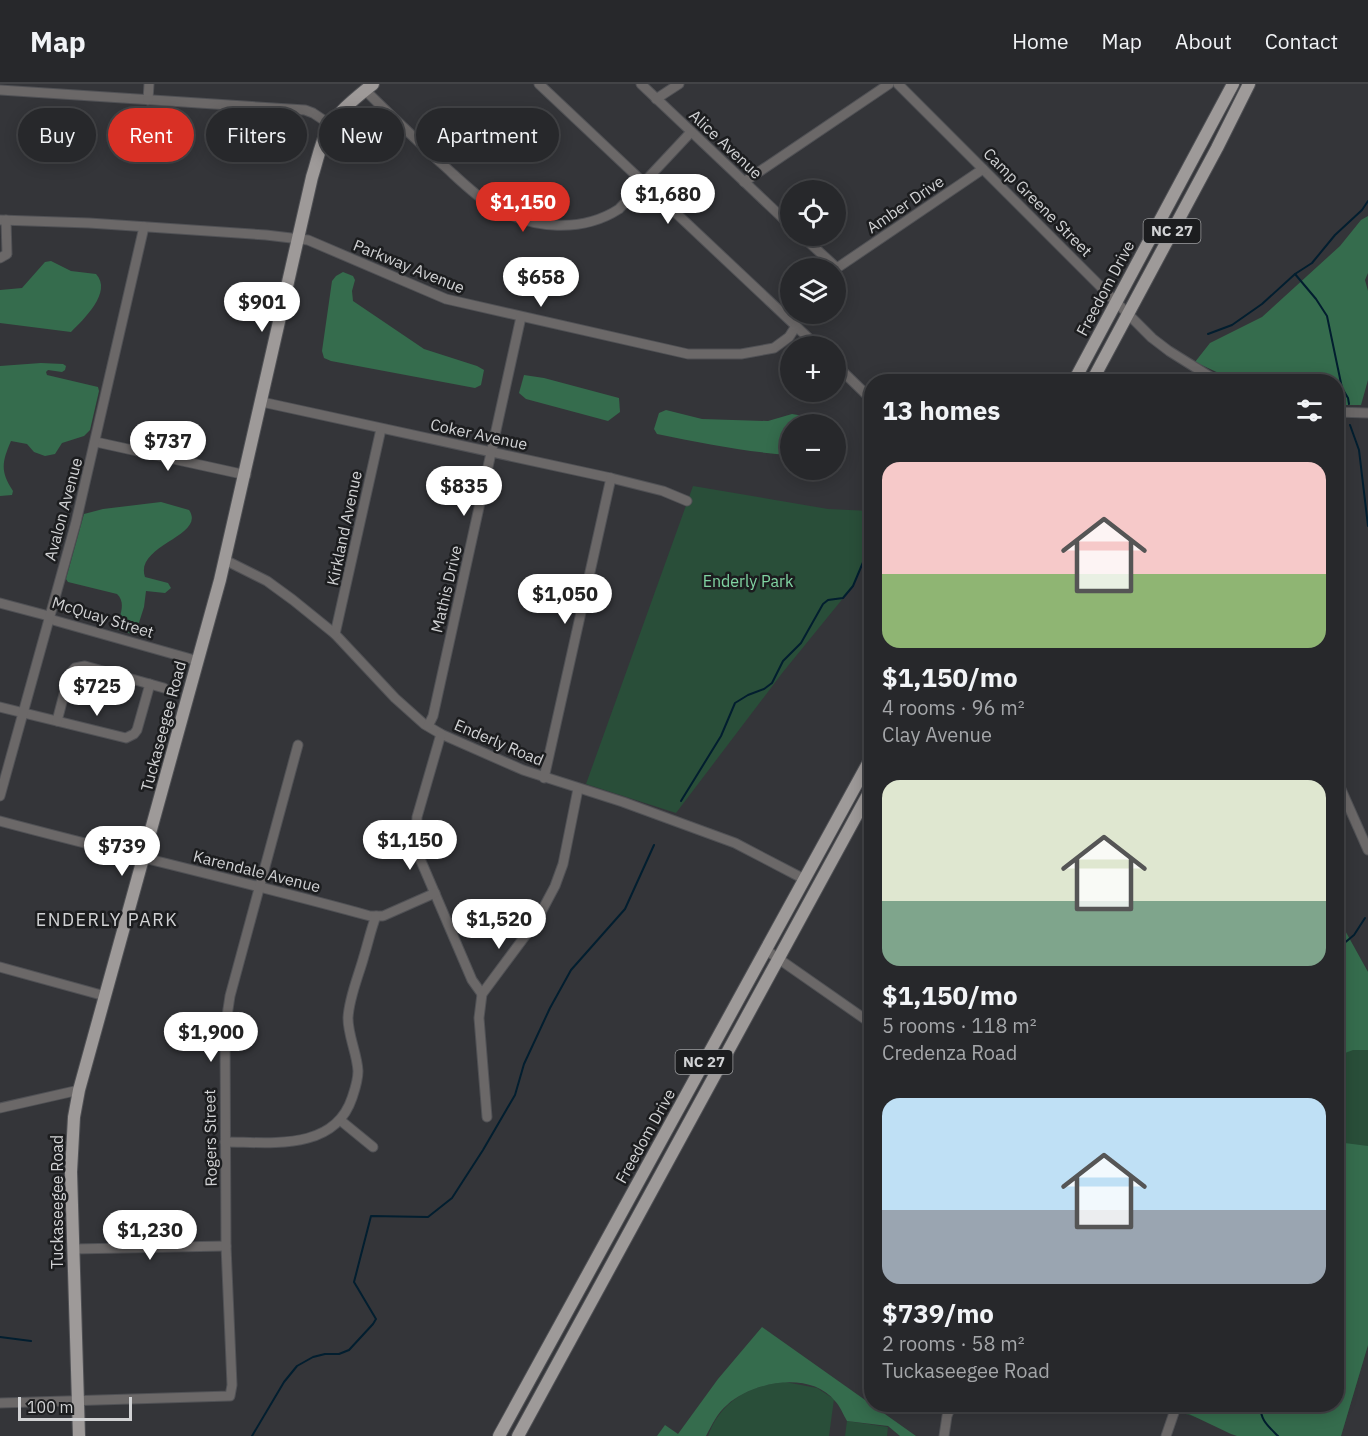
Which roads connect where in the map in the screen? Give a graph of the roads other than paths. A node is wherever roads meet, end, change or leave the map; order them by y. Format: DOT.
graph roads {
  1 [pos="149,84"];
  2 [pos="538,84"];
  3 [pos="640,84"];
  4 [pos="679,84"];
  5 [pos="889,84"];
  6 [pos="898,84"];
  7 [pos="1233,84"];
  8 [pos="1249,84"];
  9 [pos="369,87"];
  10 [pos="0,90"];
  11 [pos="656,99"];
  12 [pos="148,100"];
  13 [pos="348,108"];
  14 [pos="319,117"];
  15 [pos="691,132"];
  16 [pos="319,153"];
  17 [pos="983,169"];
  18 [pos="744,182"];
  19 [pos="644,183"];
  20 [pos="780,216"];
  21 [pos="3,220"];
  22 [pos="144,227"];
  23 [pos="298,239"];
  24 [pos="812,246"];
  25 [pos="0,258"];
  26 [pos="1117,302"];
  27 [pos="1128,313"];
  28 [pos="521,317"];
  29 [pos="796,326"];
  30 [pos="806,336"];
  31 [pos="1078,374"];
  32 [pos="1096,374"];
  33 [pos="1206,374"];
  34 [pos="846,375"];
  35 [pos="864,392"];
  36 [pos="262,402"];
  37 [pos="1344,412"];
  38 [pos="1368,413"];
  39 [pos="381,429"];
  40 [pos="96,442"];
  41 [pos="492,452"];
  42 [pos="246,475"];
  43 [pos="611,478"];
  44 [pos="687,501"];
  45 [pos="225,560"];
  46 [pos="0,603"];
  47 [pos="49,618"];
  48 [pos="335,634"];
  49 [pos="198,661"];
  50 [pos="150,684"];
  51 [pos="164,688"];
  52 [pos="0,707"];
  53 [pos="22,713"];
  54 [pos="57,721"];
  55 [pos="428,726"];
  56 [pos="441,734"];
  57 [pos="298,745"];
  58 [pos="864,770"];
  59 [pos="544,778"];
  60 [pos="578,789"];
  61 [pos="0,796"];
  62 [pos="1344,796"];
  63 [pos="864,805"];
  64 [pos="0,821"];
  65 [pos="1368,850"];
  66 [pos="143,858"];
  67 [pos="804,879"];
  68 [pos="260,886"];
  69 [pos="435,893"];
  70 [pos="376,916"];
  71 [pos="766,950"];
  72 [pos="779,958"];
  73 [pos="0,967"];
  74 [pos="482,994"];
  75 [pos="105,996"];
  76 [pos="864,1018"];
  77 [pos="79,1090"];
  78 [pos="0,1108"];
  79 [pos="487,1117"];
  80 [pos="340,1120"];
  81 [pos="225,1142"];
  82 [pos="373,1147"];
  83 [pos="619,1216"];
  84 [pos="632,1224"];
  85 [pos="226,1246"];
  86 [pos="74,1248"];
  87 [pos="78,1401"];
  88 [pos="0,1403"];
  89 [pos="949,1412"];
  90 [pos="1174,1412"];
  91 [pos="79,1436"];
  92 [pos="499,1436"];
  93 [pos="518,1436"];
  94 [pos="944,1436"];
  95 [pos="1166,1436"];
  1 -- 12 [label="street"];
  2 -- 19 [label="street"];
  3 -- 11 [label="street, Alice Avenue"];
  4 -- 11 [label="street"];
  5 -- 18 [label="street"];
  6 -- 17 [label="street, Camp Greene Street"];
  7 -- 26 [label="main road, Freedom Drive / NC 27"];
  8 -- 27 [label="main road, Freedom Drive / NC 27"];
  9 -- 13 [label="main road, Tuckaseegee Road"];
  9 -- 19 [label="street"];
  10 -- 12 [label="street"];
  11 -- 15 [label="street, Alice Avenue"];
  12 -- 14 [label="street"];
  15 -- 18 [label="street, Alice Avenue"];
  15 -- 19 [label="street"];
  16 -- 23 [label="main road, Tuckaseegee Road"];
  17 -- 24 [label="street, Amber Drive"];
  17 -- 26 [label="street, Camp Greene Street"];
  18 -- 20 [label="street, Alice Avenue"];
  19 -- 29 [label="street"];
  21 -- 22 [label="street, Parkway Avenue"];
  21 -- 25 [label="street"];
  22 -- 23 [label="street, Parkway Avenue"];
  22 -- 40 [label="street, Avalon Avenue"];
  23 -- 28 [label="street, Parkway Avenue"];
  23 -- 36 [label="main road, Tuckaseegee Road"];
  26 -- 27 [label="street, Camp Greene Street"];
  26 -- 31 [label="main road, Freedom Drive / NC 27"];
  27 -- 32 [label="main road, Freedom Drive / NC 27"];
  27 -- 33 [label="street, Camp Greene Street"];
  28 -- 29 [label="street, Parkway Avenue"];
  28 -- 41 [label="street, Mathis Drive"];
  29 -- 30 [label="street"];
  34 -- 35 [label="street"];
  36 -- 39 [label="street, Coker Avenue"];
  36 -- 42 [label="main road, Tuckaseegee Road"];
  37 -- 38 [label="street"];
  39 -- 41 [label="street, Coker Avenue"];
  39 -- 48 [label="street, Kirkland Avenue"];
  40 -- 42 [label="street"];
  40 -- 47 [label="street, Avalon Avenue"];
  41 -- 43 [label="street, Coker Avenue"];
  41 -- 55 [label="street, Mathis Drive"];
  42 -- 45 [label="main road, Tuckaseegee Road"];
  43 -- 44 [label="street, Coker Avenue"];
  43 -- 59 [label="street"];
  45 -- 48 [label="street, Enderly Road"];
  45 -- 49 [label="main road, Tuckaseegee Road"];
  46 -- 47 [label="street, McQuay Street"];
  47 -- 49 [label="street, McQuay Street"];
  47 -- 53 [label="street, Avalon Avenue"];
  48 -- 55 [label="street, Enderly Road"];
  49 -- 66 [label="main road, Tuckaseegee Road"];
  50 -- 51 [label="street"];
  50 -- 54 [label="street"];
  50 -- 54 [label="street"];
  52 -- 53 [label="street"];
  53 -- 54 [label="street"];
  53 -- 61 [label="street, Avalon Avenue"];
  55 -- 56 [label="street, Enderly Road"];
  56 -- 59 [label="street, Enderly Road"];
  56 -- 69 [label="street"];
  57 -- 68 [label="street, Rogers Street"];
  58 -- 67 [label="main road, Freedom Drive / NC 27"];
  59 -- 60 [label="street, Enderly Road"];
  60 -- 67 [label="street, Enderly Road"];
  60 -- 74 [label="street"];
  62 -- 65 [label="street"];
  63 -- 72 [label="main road, Freedom Drive / NC 27"];
  64 -- 66 [label="street, Karendale Avenue"];
  66 -- 68 [label="street, Karendale Avenue"];
  66 -- 75 [label="main road, Tuckaseegee Road"];
  67 -- 71 [label="main road, Freedom Drive / NC 27"];
  68 -- 70 [label="street, Karendale Avenue"];
  68 -- 81 [label="street, Rogers Street"];
  69 -- 70 [label="street"];
  69 -- 74 [label="street"];
  70 -- 80 [label="street"];
  71 -- 72 [label="street"];
  71 -- 83 [label="main road, Freedom Drive / NC 27"];
  72 -- 76 [label="street"];
  72 -- 84 [label="main road, Freedom Drive / NC 27"];
  73 -- 75 [label="street"];
  74 -- 79 [label="street"];
  75 -- 77 [label="main road, Tuckaseegee Road"];
  77 -- 78 [label="street"];
  77 -- 86 [label="main road, Tuckaseegee Road"];
  80 -- 81 [label="street"];
  80 -- 82 [label="street"];
  81 -- 85 [label="street, Rogers Street"];
  83 -- 84 [label="main road"];
  83 -- 92 [label="main road, Freedom Drive / NC 27"];
  84 -- 93 [label="main road, Freedom Drive / NC 27"];
  85 -- 86 [label="street"];
  85 -- 87 [label="street, Rogers Street"];
  86 -- 87 [label="main road, Tuckaseegee Road"];
  87 -- 88 [label="street"];
  87 -- 91 [label="main road, Tuckaseegee Road"];
  89 -- 94 [label="street"];
  90 -- 95 [label="street"];
}
